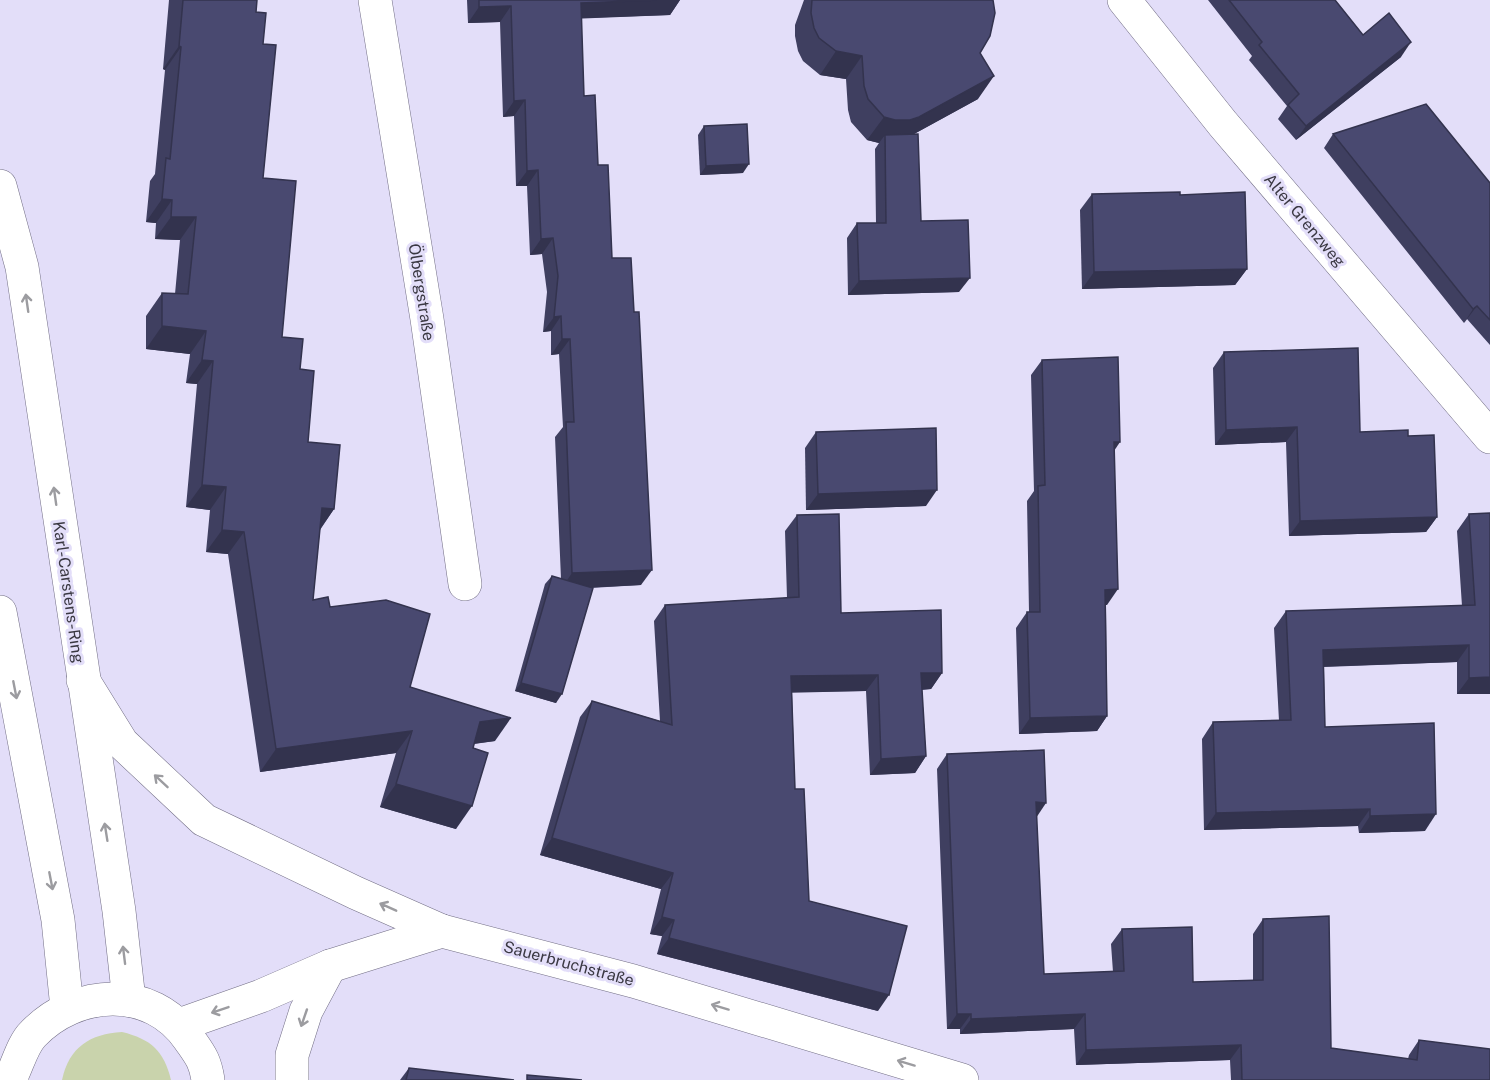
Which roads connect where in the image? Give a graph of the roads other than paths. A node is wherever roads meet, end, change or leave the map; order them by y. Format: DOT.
graph roads {
  1 [pos="375,0"];
  2 [pos="1124,0"];
  3 [pos="0,186"];
  4 [pos="1490,437"];
  5 [pos="465,584"];
  6 [pos="0,612"];
  7 [pos="82,679"];
  8 [pos="442,931"];
  9 [pos="330,966"];
  10 [pos="129,1000"];
  11 [pos="67,1008"];
  12 [pos="179,1025"];
  13 [pos="12,1080"];
  14 [pos="208,1080"];
  15 [pos="292,1080"];
  16 [pos="962,1080"];
  1 -- 5 [label="street, Ölbergstraße"];
  2 -- 4 [label="street, Alter Grenzweg"];
  7 -- 3 [label="street, Karl-Carstens-Ring, one-way"];
  6 -- 11 [label="street, one-way"];
  8 -- 7 [label="street, Sauerbruchstraße, one-way"];
  10 -- 7 [label="street, Karl-Carstens-Ring, one-way"];
  8 -- 9 [label="street"];
  16 -- 8 [label="street, Sauerbruchstraße, one-way"];
  9 -- 12 [label="street, one-way"];
  9 -- 15 [label="street, one-way"];
  10 -- 11 [label="street"];
  10 -- 12 [label="street"];
  11 -- 13 [label="street"];
  12 -- 14 [label="street"];
}
